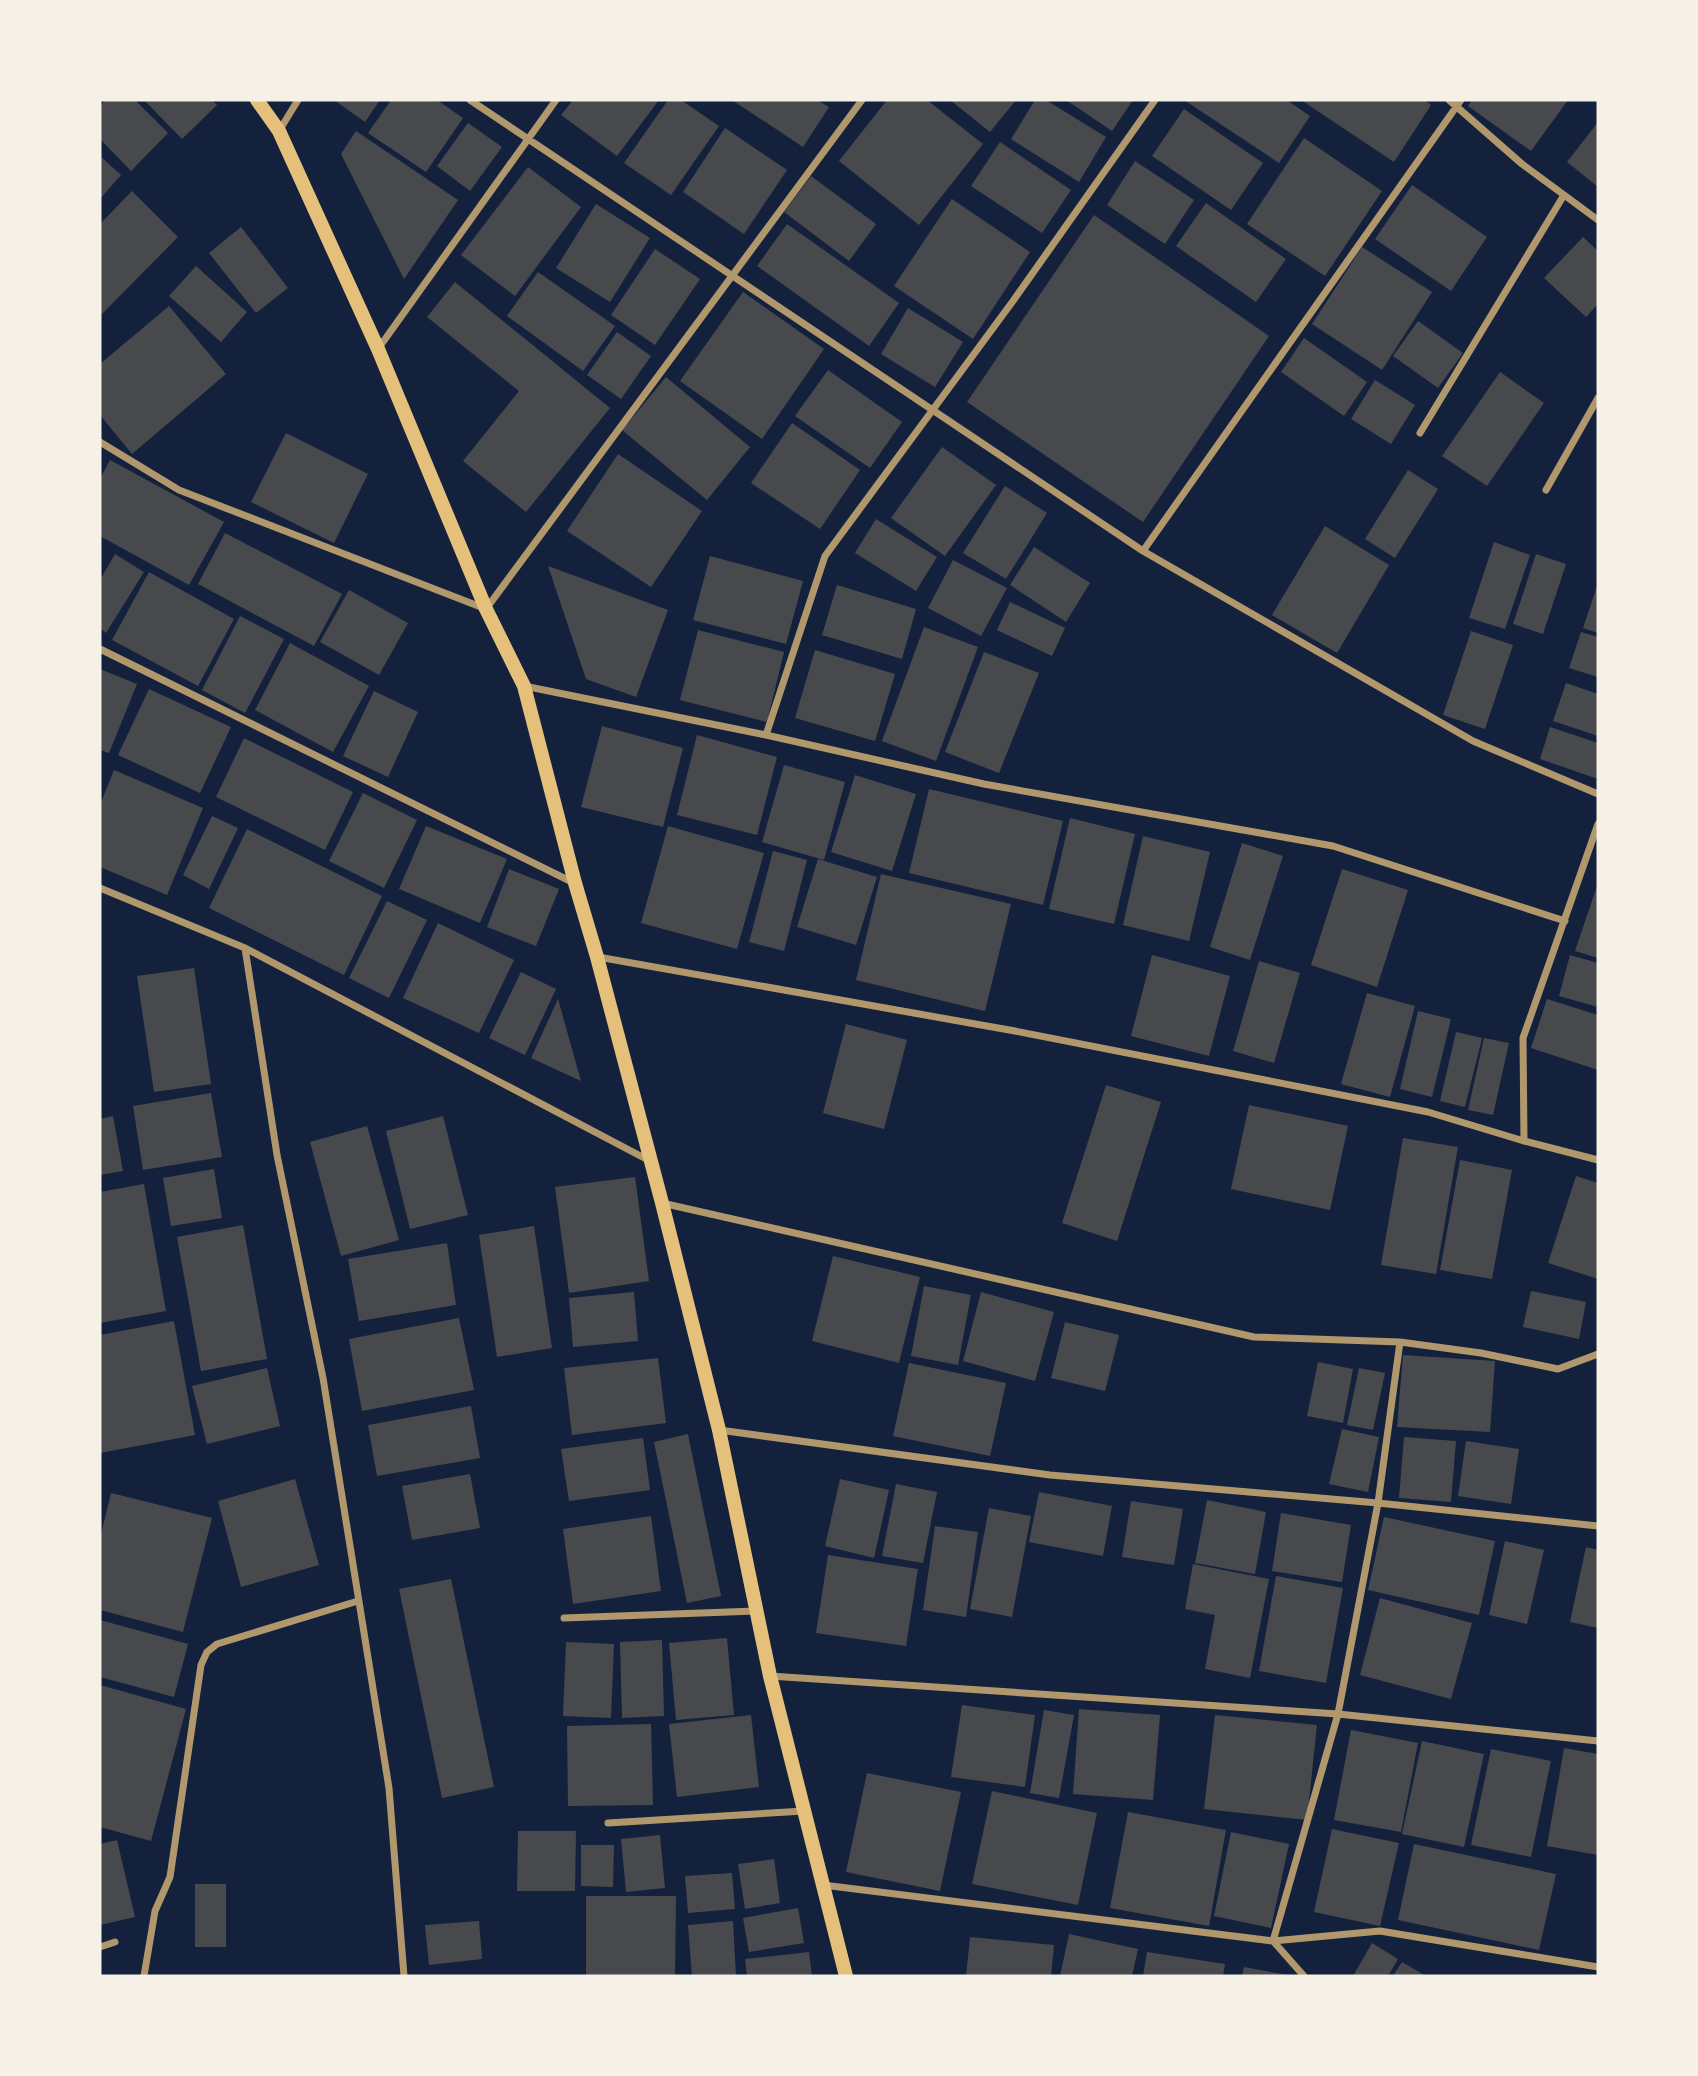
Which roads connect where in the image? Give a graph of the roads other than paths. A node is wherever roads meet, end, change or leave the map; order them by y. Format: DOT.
graph roads {
  1 [pos="257,100"];
  2 [pos="298,100"];
  3 [pos="470,100"];
  4 [pos="556,100"];
  5 [pos="862,100"];
  6 [pos="1155,100"];
  7 [pos="1449,100"];
  8 [pos="1459,103"];
  9 [pos="279,131"];
  10 [pos="527,139"];
  11 [pos="1564,195"];
  12 [pos="1598,220"];
  13 [pos="732,275"];
  14 [pos="377,349"];
  15 [pos="1598,398"];
  16 [pos="932,408"];
  17 [pos="1420,433"];
  18 [pos="100,442"];
  19 [pos="1546,490"];
  20 [pos="1143,551"];
  21 [pos="486,609"];
  22 [pos="100,649"];
  23 [pos="524,686"];
  24 [pos="766,735"];
  25 [pos="1598,794"];
  26 [pos="1598,824"];
  27 [pos="575,883"];
  28 [pos="100,888"];
  29 [pos="1565,921"];
  30 [pos="245,948"];
  31 [pos="597,957"];
  32 [pos="1524,1141"];
  33 [pos="1598,1160"];
  34 [pos="651,1162"];
  35 [pos="662,1203"];
  36 [pos="1400,1342"];
  37 [pos="1598,1354"];
  38 [pos="719,1430"];
  39 [pos="1378,1503"];
  40 [pos="1598,1526"];
  41 [pos="358,1601"];
  42 [pos="757,1611"];
  43 [pos="564,1618"];
  44 [pos="770,1676"];
  45 [pos="1338,1714"];
  46 [pos="1598,1741"];
  47 [pos="804,1811"];
  48 [pos="608,1822"];
  49 [pos="823,1885"];
  50 [pos="1273,1941"];
  51 [pos="115,1942"];
  52 [pos="100,1947"];
  53 [pos="1598,1967"];
  54 [pos="144,1976"];
  55 [pos="404,1976"];
  56 [pos="846,1976"];
  57 [pos="1304,1976"];
  1 -- 9 [label="main road"];
  2 -- 9 [label="street"];
  3 -- 10 [label="street"];
  4 -- 10 [label="street"];
  5 -- 13 [label="street"];
  6 -- 16 [label="street"];
  7 -- 8 [label="street"];
  8 -- 11 [label="street"];
  8 -- 20 [label="street"];
  9 -- 14 [label="main road"];
  10 -- 13 [label="street"];
  10 -- 14 [label="street"];
  11 -- 12 [label="street"];
  11 -- 17 [label="street"];
  13 -- 16 [label="street"];
  13 -- 21 [label="street"];
  14 -- 21 [label="main road"];
  15 -- 19 [label="street"];
  16 -- 20 [label="street"];
  16 -- 24 [label="street"];
  18 -- 21 [label="street"];
  20 -- 25 [label="street"];
  21 -- 23 [label="main road"];
  22 -- 27 [label="street"];
  23 -- 24 [label="street"];
  23 -- 27 [label="main road"];
  24 -- 29 [label="street"];
  26 -- 29 [label="street"];
  27 -- 31 [label="main road"];
  28 -- 30 [label="street"];
  29 -- 32 [label="street"];
  30 -- 34 [label="street"];
  30 -- 41 [label="street"];
  31 -- 32 [label="street"];
  31 -- 34 [label="main road"];
  32 -- 33 [label="street"];
  34 -- 35 [label="main road"];
  35 -- 36 [label="street"];
  35 -- 38 [label="main road"];
  36 -- 37 [label="street"];
  36 -- 39 [label="street"];
  38 -- 39 [label="street"];
  38 -- 42 [label="main road"];
  39 -- 40 [label="street"];
  39 -- 45 [label="street"];
  41 -- 54 [label="street"];
  41 -- 55 [label="street"];
  42 -- 43 [label="street"];
  42 -- 44 [label="main road"];
  44 -- 45 [label="street"];
  44 -- 47 [label="main road"];
  45 -- 46 [label="street"];
  45 -- 50 [label="street"];
  47 -- 48 [label="street"];
  47 -- 49 [label="main road"];
  49 -- 50 [label="street"];
  49 -- 56 [label="main road"];
  50 -- 53 [label="street"];
  50 -- 57 [label="street"];
  51 -- 52 [label="street"];
}
